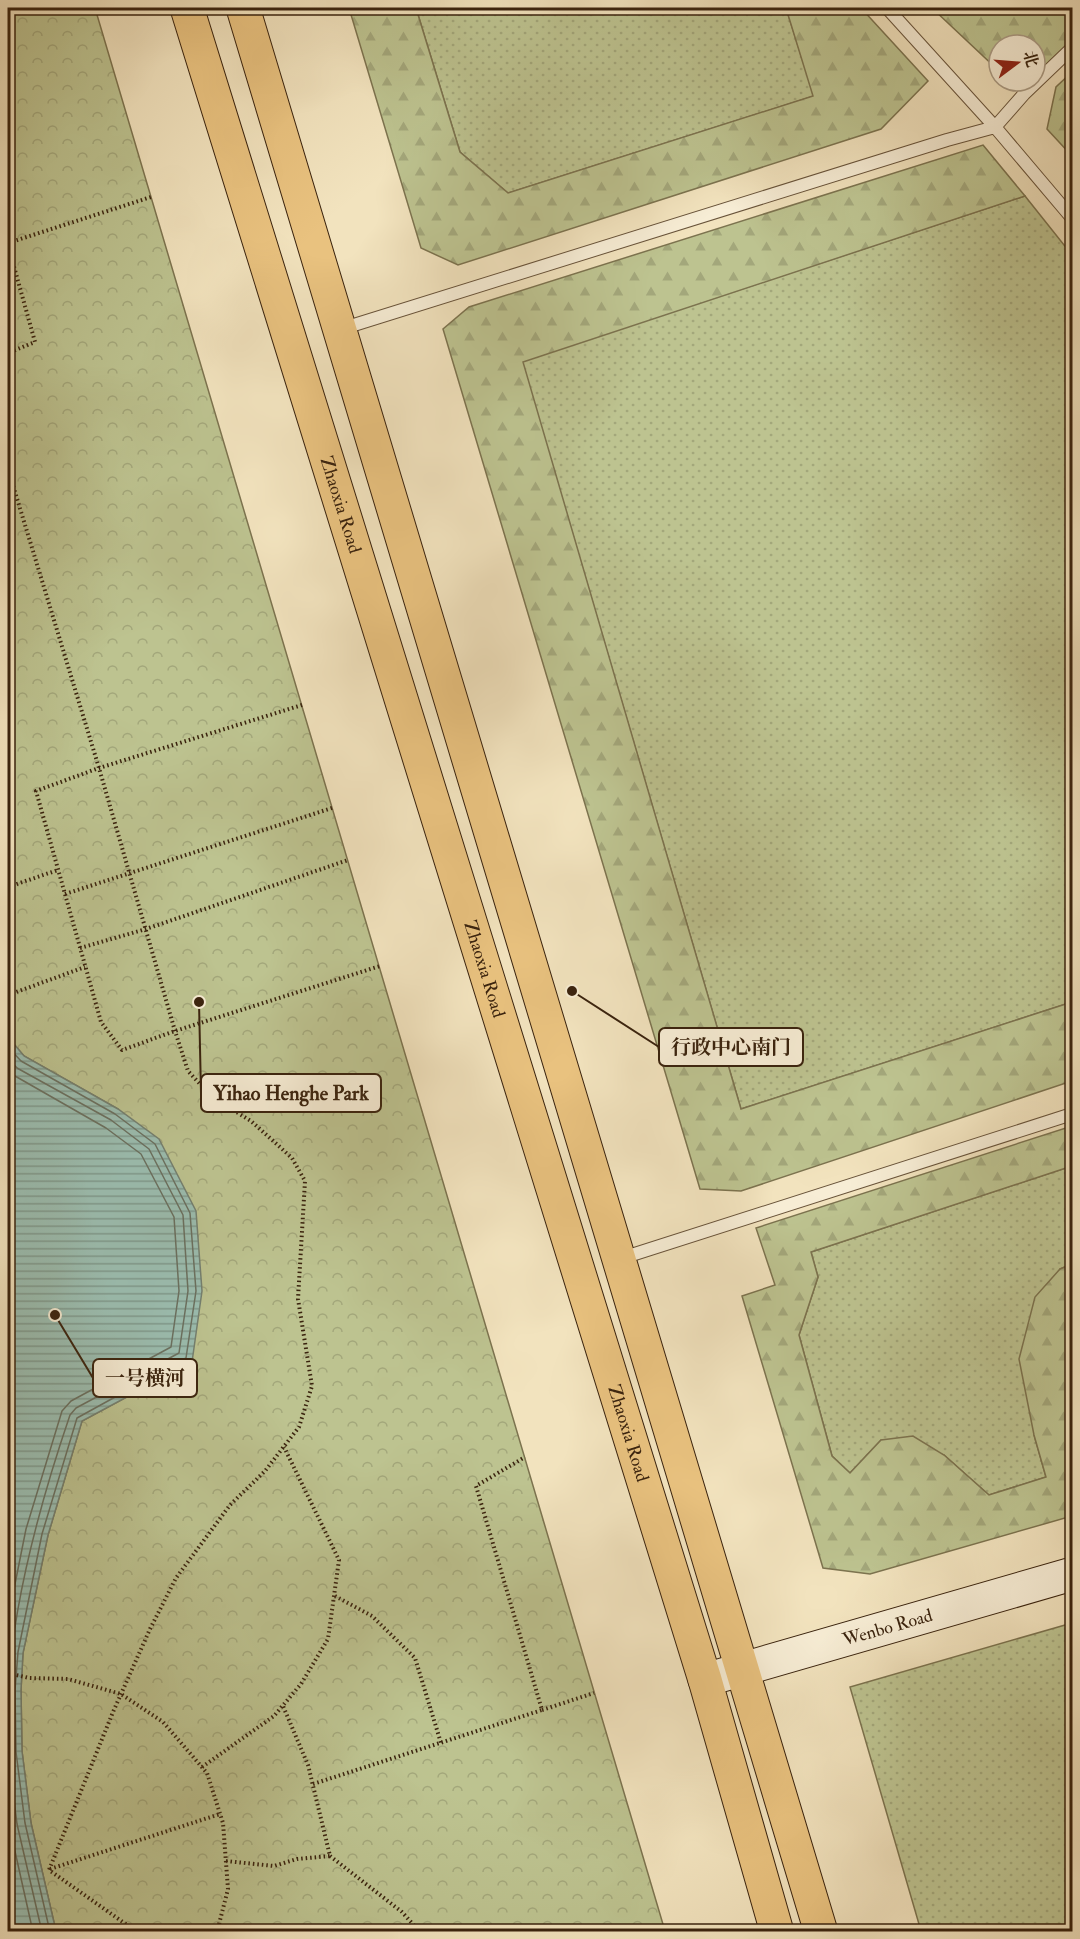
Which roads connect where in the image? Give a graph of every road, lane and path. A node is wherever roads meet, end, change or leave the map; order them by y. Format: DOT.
graph roads {
  1 [pos="187,8"];
  2 [pos="243,8"];
  3 [pos="887,8"];
  4 [pos="1072,48"];
  5 [pos="995,127"];
  6 [pos="151,197"];
  7 [pos="1072,218"];
  8 [pos="8,244"];
  9 [pos="340,329"];
  10 [pos="8,353"];
  11 [pos="8,469"];
  12 [pos="302,705"];
  13 [pos="99,768"];
  14 [pos="332,808"];
  15 [pos="348,860"];
  16 [pos="58,870"];
  17 [pos="130,873"];
  18 [pos="8,887"];
  19 [pos="65,894"];
  20 [pos="146,929"];
  21 [pos="80,948"];
  22 [pos="380,966"];
  23 [pos="85,967"];
  24 [pos="8,995"];
  25 [pos="175,1031"];
  26 [pos="1072,1114"];
  27 [pos="619,1259"];
  28 [pos="284,1447"];
  29 [pos="525,1457"];
  30 [pos="1072,1574"];
  31 [pos="335,1596"];
  32 [pos="743,1669"];
  33 [pos="8,1673"];
  34 [pos="705,1680"];
  35 [pos="594,1693"];
  36 [pos="121,1694"];
  37 [pos="283,1706"];
  38 [pos="542,1710"];
  39 [pos="441,1743"];
  40 [pos="202,1767"];
  41 [pos="313,1784"];
  42 [pos="220,1814"];
  43 [pos="330,1856"];
  44 [pos="226,1861"];
  45 [pos="49,1870"];
  46 [pos="137,1932"];
  47 [pos="217,1932"];
  48 [pos="420,1932"];
  49 [pos="777,1932"];
  50 [pos="821,1932"];
  1 -- 34 [label="main road, Zhaoxia Road"];
  2 -- 9 [label="main road"];
  3 -- 5 [label="lane"];
  4 -- 5 [label="lane"];
  5 -- 7 [label="lane"];
  5 -- 9 [label="lane"];
  6 -- 8 [label="path"];
  8 -- 10 [label="path"];
  9 -- 27 [label="main road"];
  11 -- 13 [label="path"];
  12 -- 13 [label="path"];
  13 -- 16 [label="path"];
  13 -- 17 [label="path"];
  14 -- 17 [label="path"];
  15 -- 20 [label="path"];
  16 -- 18 [label="path"];
  16 -- 19 [label="path"];
  17 -- 19 [label="path"];
  17 -- 20 [label="path"];
  19 -- 21 [label="path"];
  20 -- 21 [label="path"];
  20 -- 25 [label="path"];
  21 -- 23 [label="path"];
  22 -- 25 [label="path"];
  23 -- 24 [label="path"];
  23 -- 25 [label="path"];
  25 -- 28 [label="path"];
  26 -- 27 [label="lane"];
  27 -- 32 [label="main road"];
  28 -- 31 [label="path"];
  28 -- 36 [label="path"];
  29 -- 38 [label="path"];
  30 -- 32 [label="street, Wenbo Road"];
  31 -- 37 [label="path"];
  31 -- 39 [label="path"];
  32 -- 34 [label="street, Wenbo Road"];
  32 -- 50 [label="main road"];
  33 -- 36 [label="path"];
  34 -- 49 [label="main road, Zhaoxia Road"];
  35 -- 38 [label="path"];
  36 -- 40 [label="path"];
  36 -- 45 [label="path"];
  37 -- 40 [label="path"];
  37 -- 41 [label="path"];
  38 -- 39 [label="path"];
  39 -- 41 [label="path"];
  40 -- 42 [label="path"];
  41 -- 43 [label="path"];
  42 -- 44 [label="path"];
  42 -- 45 [label="path"];
  43 -- 44 [label="path"];
  43 -- 48 [label="path"];
  44 -- 47 [label="path"];
  45 -- 46 [label="path"];
}
